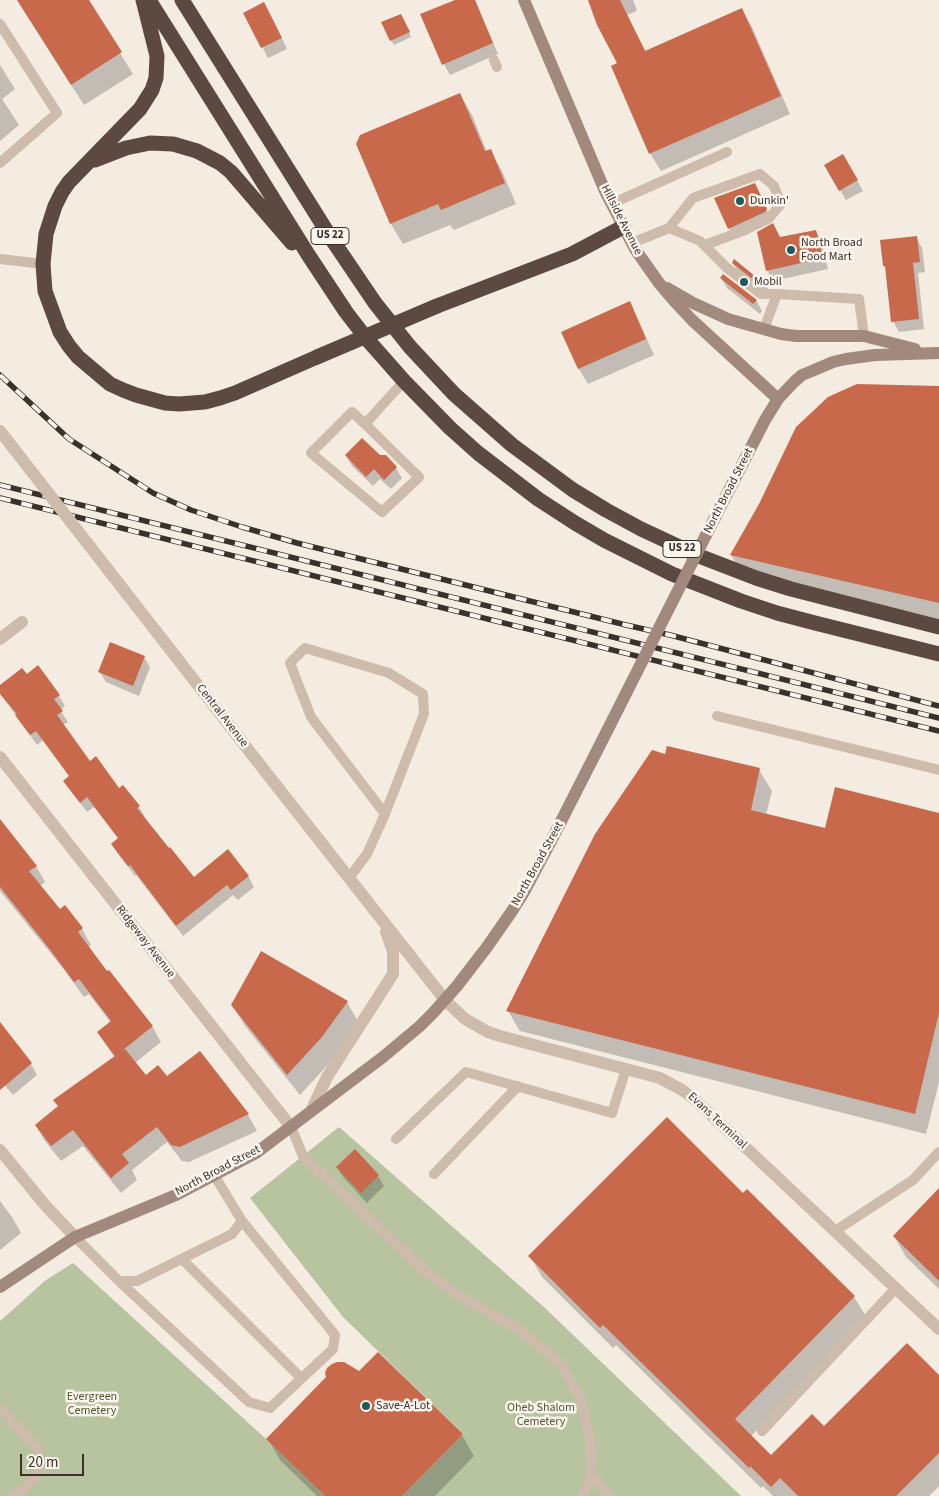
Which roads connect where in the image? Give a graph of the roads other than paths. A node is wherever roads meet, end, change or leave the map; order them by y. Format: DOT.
graph roads {
  1 [pos="143,0"];
  2 [pos="149,0"];
  3 [pos="182,0"];
  4 [pos="524,0"];
  5 [pos="0,24"];
  6 [pos="727,152"];
  7 [pos="0,163"];
  8 [pos="87,164"];
  9 [pos="611,204"];
  10 [pos="623,227"];
  11 [pos="669,228"];
  12 [pos="632,244"];
  13 [pos="704,245"];
  14 [pos="0,259"];
  15 [pos="43,264"];
  16 [pos="326,283"];
  17 [pos="659,283"];
  18 [pos="777,294"];
  19 [pos="764,329"];
  20 [pos="864,336"];
  21 [pos="933,353"];
  22 [pos="404,381"];
  23 [pos="778,399"];
  24 [pos="365,424"];
  25 [pos="0,431"];
  26 [pos="22,622"];
  27 [pos="939,627"];
  28 [pos="0,639"];
  29 [pos="939,654"];
  30 [pos="717,716"];
  31 [pos="0,757"];
  32 [pos="939,770"];
  33 [pos="385,814"];
  34 [pos="349,878"];
  35 [pos="382,920"];
  36 [pos="445,1000"];
  37 [pos="626,1069"];
  38 [pos="518,1086"];
  39 [pos="311,1112"];
  40 [pos="290,1127"];
  41 [pos="396,1139"];
  42 [pos="0,1150"];
  43 [pos="939,1152"];
  44 [pos="434,1174"];
  45 [pos="214,1175"];
  46 [pos="242,1221"];
  47 [pos="835,1231"];
  48 [pos="75,1237"];
  49 [pos="182,1259"];
  50 [pos="119,1281"];
  51 [pos="0,1287"];
  52 [pos="896,1288"];
  53 [pos="939,1329"];
  54 [pos="302,1378"];
  55 [pos="0,1408"];
  56 [pos="762,1431"];
  57 [pos="592,1476"];
  58 [pos="11,1496"];
  59 [pos="582,1496"];
  60 [pos="609,1496"];
  1 -- 8 [label="highway"];
  2 -- 16 [label="highway, US 22"];
  3 -- 27 [label="highway, US 22"];
  4 -- 9 [label="main road, Hillside Avenue"];
  5 -- 7 [label="lane"];
  6 -- 9 [label="lane"];
  8 -- 15 [label="highway"];
  8 -- 16 [label="highway"];
  9 -- 10 [label="main road, Hillside Avenue"];
  10 -- 12 [label="main road, Hillside Avenue"];
  10 -- 15 [label="highway, bridge"];
  11 -- 12 [label="lane"];
  11 -- 13 [label="lane"];
  11 -- 13 [label="lane"];
  12 -- 17 [label="main road, Hillside Avenue"];
  13 -- 18 [label="lane"];
  14 -- 15 [label="lane"];
  16 -- 22 [label="highway, US 22"];
  17 -- 19 [label="main road"];
  17 -- 23 [label="main road, Hillside Avenue"];
  18 -- 19 [label="lane"];
  18 -- 20 [label="lane"];
  19 -- 20 [label="main road"];
  20 -- 21 [label="main road"];
  21 -- 23 [label="main road, North Broad Street"];
  22 -- 24 [label="lane"];
  22 -- 29 [label="highway, US 22"];
  23 -- 36 [label="main road, North Broad Street, bridge"];
  24 -- 24 [label="lane"];
  25 -- 34 [label="street, Central Avenue, bridge"];
  26 -- 28 [label="street"];
  30 -- 32 [label="lane"];
  31 -- 40 [label="street, Ridgeway Avenue"];
  33 -- 33 [label="lane"];
  33 -- 34 [label="lane"];
  34 -- 35 [label="street, Central Avenue"];
  35 -- 36 [label="street, Central Avenue"];
  35 -- 39 [label="street"];
  36 -- 37 [label="street, Evans Terminal"];
  36 -- 39 [label="main road, North Broad Street"];
  37 -- 38 [label="lane"];
  37 -- 47 [label="street, Evans Terminal"];
  38 -- 41 [label="lane"];
  38 -- 44 [label="lane"];
  39 -- 40 [label="main road, North Broad Street"];
  40 -- 45 [label="main road, North Broad Street"];
  40 -- 57 [label="lane"];
  42 -- 48 [label="street"];
  43 -- 47 [label="lane"];
  45 -- 46 [label="lane"];
  45 -- 48 [label="main road, North Broad Street"];
  46 -- 49 [label="lane"];
  46 -- 54 [label="lane"];
  47 -- 52 [label="street, Evans Terminal"];
  48 -- 50 [label="lane"];
  48 -- 51 [label="main road, North Broad Street"];
  49 -- 50 [label="lane"];
  49 -- 54 [label="lane"];
  50 -- 54 [label="lane"];
  52 -- 53 [label="street, Evans Terminal"];
  52 -- 56 [label="lane"];
  55 -- 58 [label="lane"];
  57 -- 59 [label="lane"];
  57 -- 60 [label="lane"];
}
